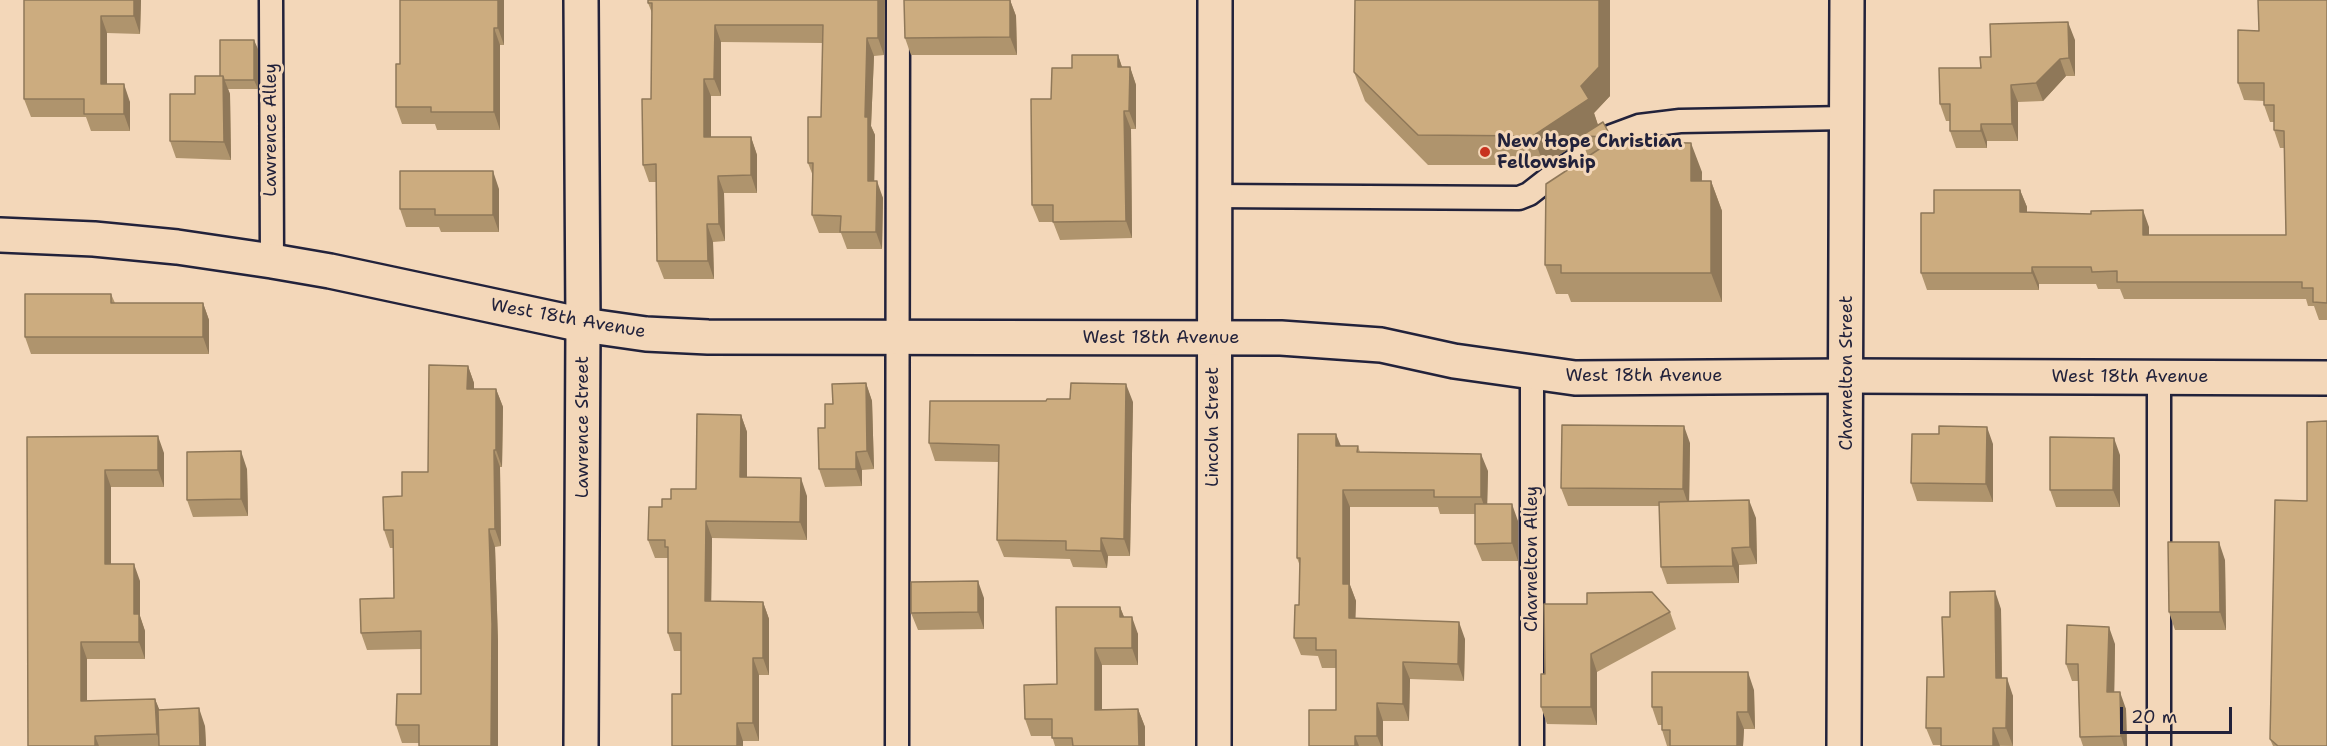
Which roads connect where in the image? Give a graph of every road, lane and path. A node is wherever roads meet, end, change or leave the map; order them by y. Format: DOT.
graph roads {
  1 [pos="271,0"];
  2 [pos="581,0"];
  3 [pos="898,0"];
  4 [pos="1215,0"];
  5 [pos="1847,0"];
  6 [pos="1847,118"];
  7 [pos="1214,196"];
  8 [pos="0,235"];
  9 [pos="272,261"];
  10 [pos="583,325"];
  11 [pos="898,337"];
  12 [pos="1214,338"];
  13 [pos="1532,373"];
  14 [pos="1847,376"];
  15 [pos="2159,378"];
  16 [pos="2327,378"];
  17 [pos="581,746"];
  18 [pos="897,746"];
  19 [pos="1214,746"];
  20 [pos="1532,746"];
  21 [pos="1844,746"];
  22 [pos="2159,746"];
  1 -- 9 [label="lane, Lawrence Alley"];
  2 -- 10 [label="main road, Lawrence Street"];
  3 -- 11 [label="lane"];
  4 -- 7 [label="main road, Lincoln Street"];
  5 -- 6 [label="main road, Charnelton Street"];
  6 -- 7 [label="lane"];
  6 -- 14 [label="main road, Charnelton Street"];
  7 -- 12 [label="main road, Lincoln Street"];
  8 -- 9 [label="main road, West 18th Avenue"];
  9 -- 10 [label="main road, West 18th Avenue"];
  10 -- 11 [label="main road, West 18th Avenue"];
  10 -- 17 [label="main road, Lawrence Street"];
  11 -- 12 [label="main road, West 18th Avenue"];
  11 -- 18 [label="lane"];
  12 -- 13 [label="main road, West 18th Avenue"];
  12 -- 19 [label="main road, Lincoln Street"];
  13 -- 14 [label="main road, West 18th Avenue"];
  13 -- 20 [label="lane, Charnelton Alley"];
  14 -- 15 [label="main road, West 18th Avenue"];
  14 -- 21 [label="main road, Charnelton Street"];
  15 -- 16 [label="main road, West 18th Avenue"];
  15 -- 22 [label="lane"];
}
